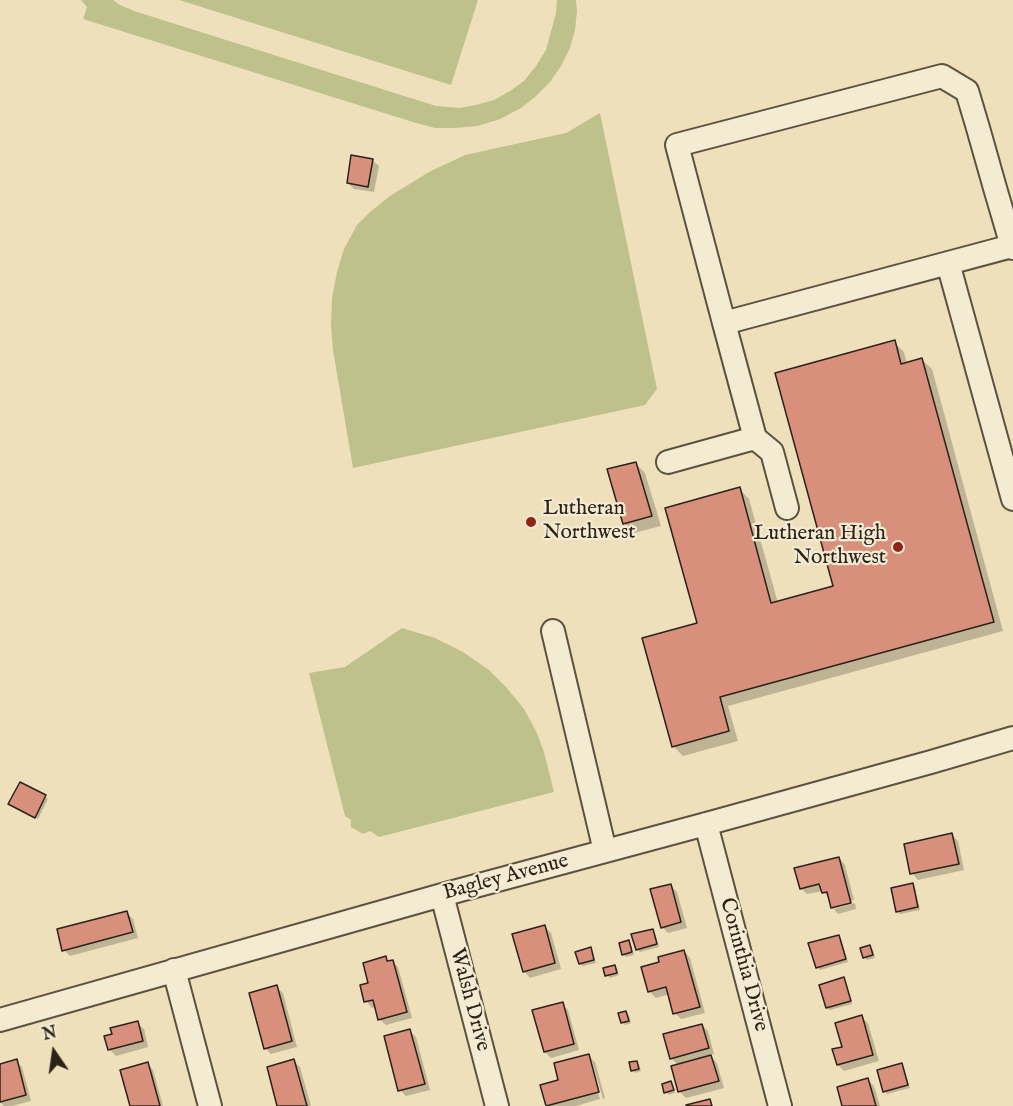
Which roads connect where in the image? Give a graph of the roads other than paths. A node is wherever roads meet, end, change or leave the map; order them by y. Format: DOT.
graph roads {
  1 [pos="1013,247"];
  2 [pos="948,263"];
  3 [pos="724,322"];
  4 [pos="755,438"];
  5 [pos="668,462"];
  6 [pos="1013,500"];
  7 [pos="788,508"];
  8 [pos="553,631"];
  9 [pos="1013,738"];
  10 [pos="706,824"];
  11 [pos="605,851"];
  12 [pos="442,895"];
  13 [pos="174,970"];
  14 [pos="0,1020"];
  15 [pos="210,1106"];
  16 [pos="497,1106"];
  17 [pos="780,1106"];
  1 -- 2 [label="street"];
  1 -- 3 [label="street"];
  2 -- 3 [label="street"];
  2 -- 6 [label="street"];
  3 -- 4 [label="street"];
  4 -- 5 [label="street"];
  4 -- 7 [label="street"];
  8 -- 11 [label="street"];
  9 -- 10 [label="street, Bagley Avenue"];
  10 -- 11 [label="street, Bagley Avenue"];
  10 -- 17 [label="street, Corinthia Drive"];
  11 -- 12 [label="street, Bagley Avenue"];
  12 -- 13 [label="street, Bagley Avenue"];
  12 -- 16 [label="street, Walsh Drive"];
  13 -- 14 [label="street, Bagley Avenue"];
  13 -- 15 [label="street"];
}
